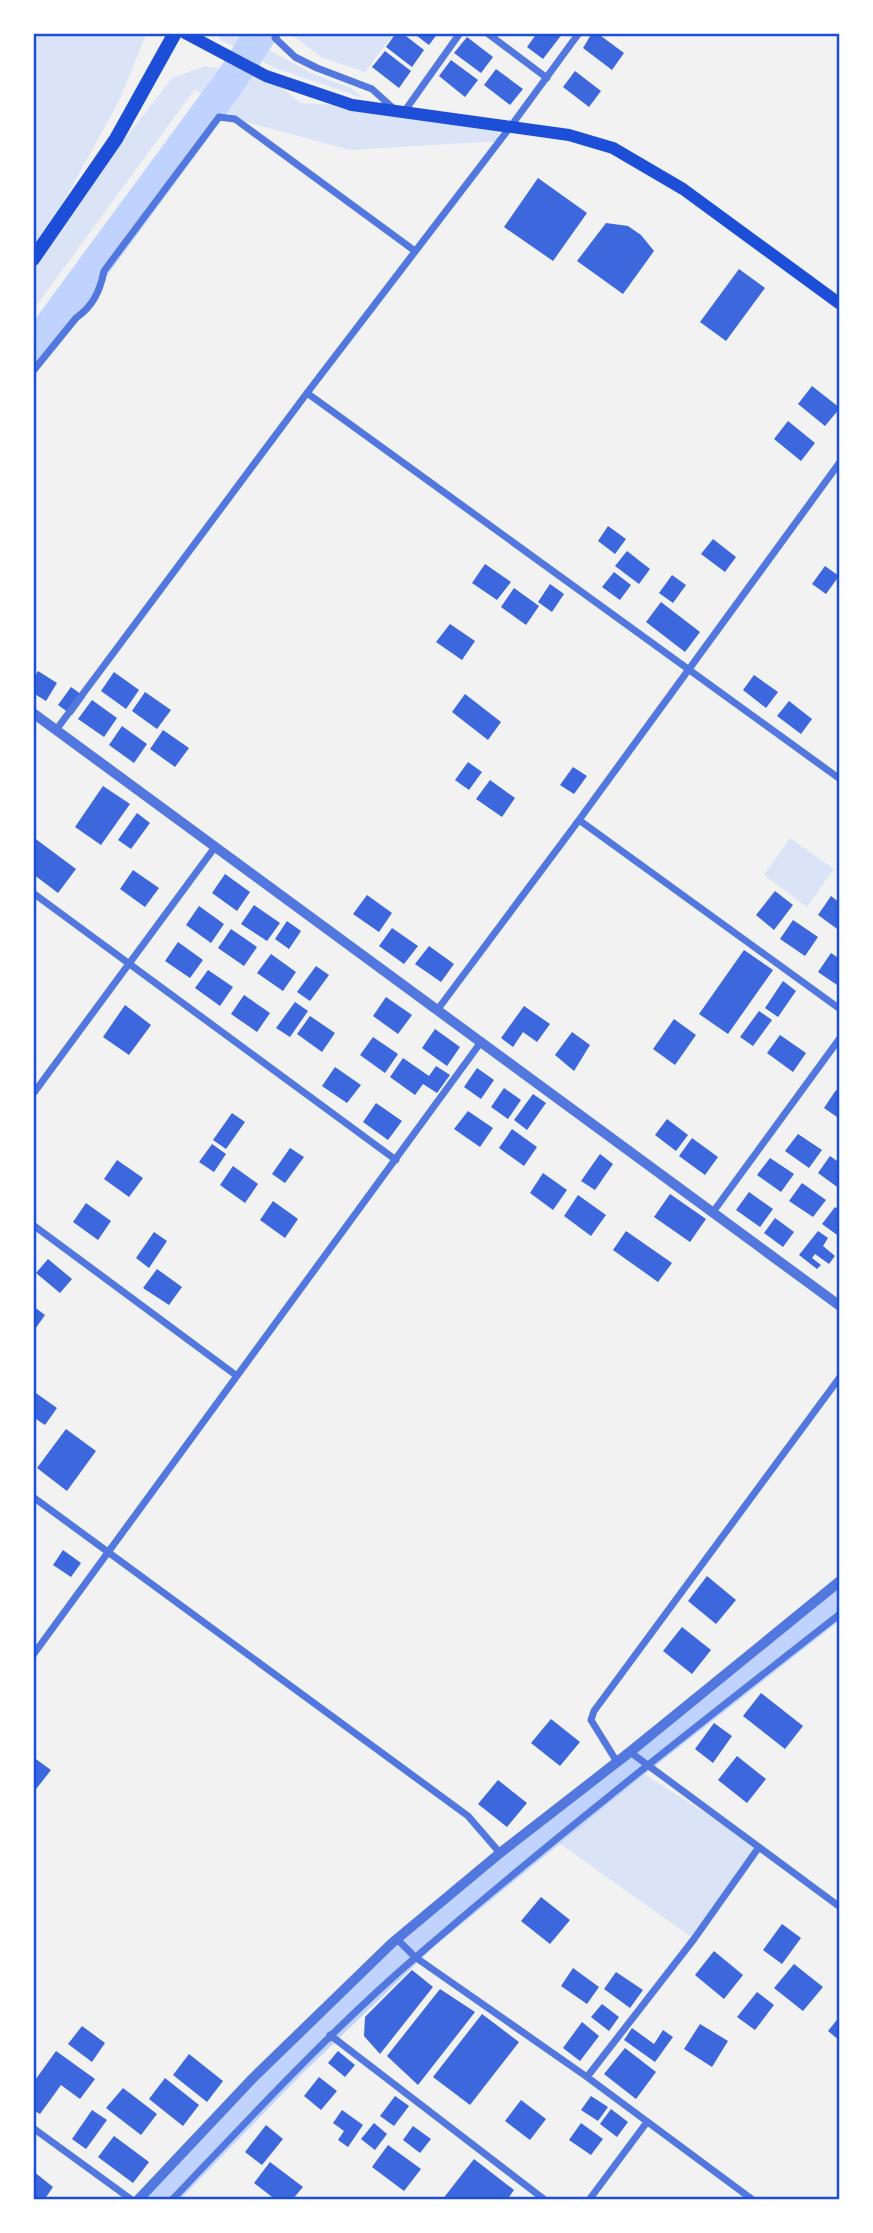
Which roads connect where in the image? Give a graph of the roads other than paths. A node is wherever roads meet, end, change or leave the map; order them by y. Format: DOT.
graph roads {
  1 [pos="174,33"];
  2 [pos="185,33"];
  3 [pos="278,33"];
  4 [pos="460,33"];
  5 [pos="487,33"];
  6 [pos="579,33"];
  7 [pos="547,78"];
  8 [pos="400,113"];
  9 [pos="511,126"];
  10 [pos="415,251"];
  11 [pos="33,259"];
  12 [pos="840,304"];
  13 [pos="33,371"];
  14 [pos="307,393"];
  15 [pos="840,462"];
  16 [pos="688,670"];
  17 [pos="33,713"];
  18 [pos="56,730"];
  19 [pos="840,779"];
  20 [pos="579,820"];
  21 [pos="215,847"];
  22 [pos="33,893"];
  23 [pos="129,964"];
  24 [pos="438,1009"];
  25 [pos="840,1009"];
  26 [pos="840,1038"];
  27 [pos="481,1042"];
  28 [pos="33,1094"];
  29 [pos="396,1160"];
  30 [pos="713,1212"];
  31 [pos="33,1225"];
  32 [pos="840,1306"];
  33 [pos="237,1377"];
  34 [pos="840,1377"];
  35 [pos="33,1497"];
  36 [pos="108,1553"];
  37 [pos="840,1581"];
  38 [pos="840,1614"];
  39 [pos="33,1655"];
  40 [pos="631,1752"];
  41 [pos="617,1762"];
  42 [pos="647,1765"];
  43 [pos="759,1847"];
  44 [pos="500,1853"];
  45 [pos="840,1907"];
  46 [pos="400,1942"];
  47 [pos="414,1955"];
  48 [pos="330,2035"];
  49 [pos="587,2077"];
  50 [pos="647,2122"];
  51 [pos="33,2128"];
  52 [pos="132,2200"];
  53 [pos="138,2200"];
  54 [pos="172,2200"];
  55 [pos="545,2200"];
  56 [pos="589,2200"];
  57 [pos="753,2200"];
  1 -- 11 [label="main road"];
  2 -- 8 [label="main road"];
  3 -- 8 [label="street"];
  4 -- 8 [label="street"];
  5 -- 7 [label="street"];
  6 -- 7 [label="street"];
  7 -- 9 [label="street"];
  8 -- 9 [label="main road"];
  9 -- 10 [label="street"];
  9 -- 12 [label="main road"];
  10 -- 13 [label="street"];
  10 -- 14 [label="street"];
  14 -- 16 [label="street"];
  14 -- 18 [label="street"];
  15 -- 16 [label="street"];
  16 -- 19 [label="street"];
  16 -- 20 [label="street"];
  17 -- 18 [label="street"];
  18 -- 21 [label="street"];
  20 -- 24 [label="street"];
  20 -- 25 [label="street"];
  21 -- 23 [label="street"];
  21 -- 24 [label="street"];
  22 -- 23 [label="street"];
  23 -- 28 [label="street"];
  23 -- 29 [label="street"];
  24 -- 27 [label="street"];
  26 -- 30 [label="street"];
  27 -- 29 [label="street"];
  27 -- 30 [label="street"];
  29 -- 33 [label="street"];
  30 -- 32 [label="street"];
  31 -- 33 [label="street"];
  33 -- 36 [label="street"];
  34 -- 41 [label="street"];
  35 -- 36 [label="street"];
  36 -- 39 [label="street"];
  36 -- 44 [label="street"];
  37 -- 40 [label="street"];
  38 -- 42 [label="street"];
  40 -- 41 [label="street"];
  40 -- 42 [label="street"];
  41 -- 44 [label="street"];
  42 -- 43 [label="street"];
  42 -- 47 [label="street"];
  43 -- 45 [label="street"];
  43 -- 49 [label="street"];
  44 -- 46 [label="street"];
  46 -- 47 [label="street"];
  46 -- 53 [label="street"];
  47 -- 48 [label="street"];
  47 -- 49 [label="street"];
  48 -- 54 [label="street"];
  48 -- 55 [label="street"];
  49 -- 50 [label="street"];
  50 -- 56 [label="street"];
  50 -- 57 [label="street"];
  51 -- 52 [label="street"];
}
